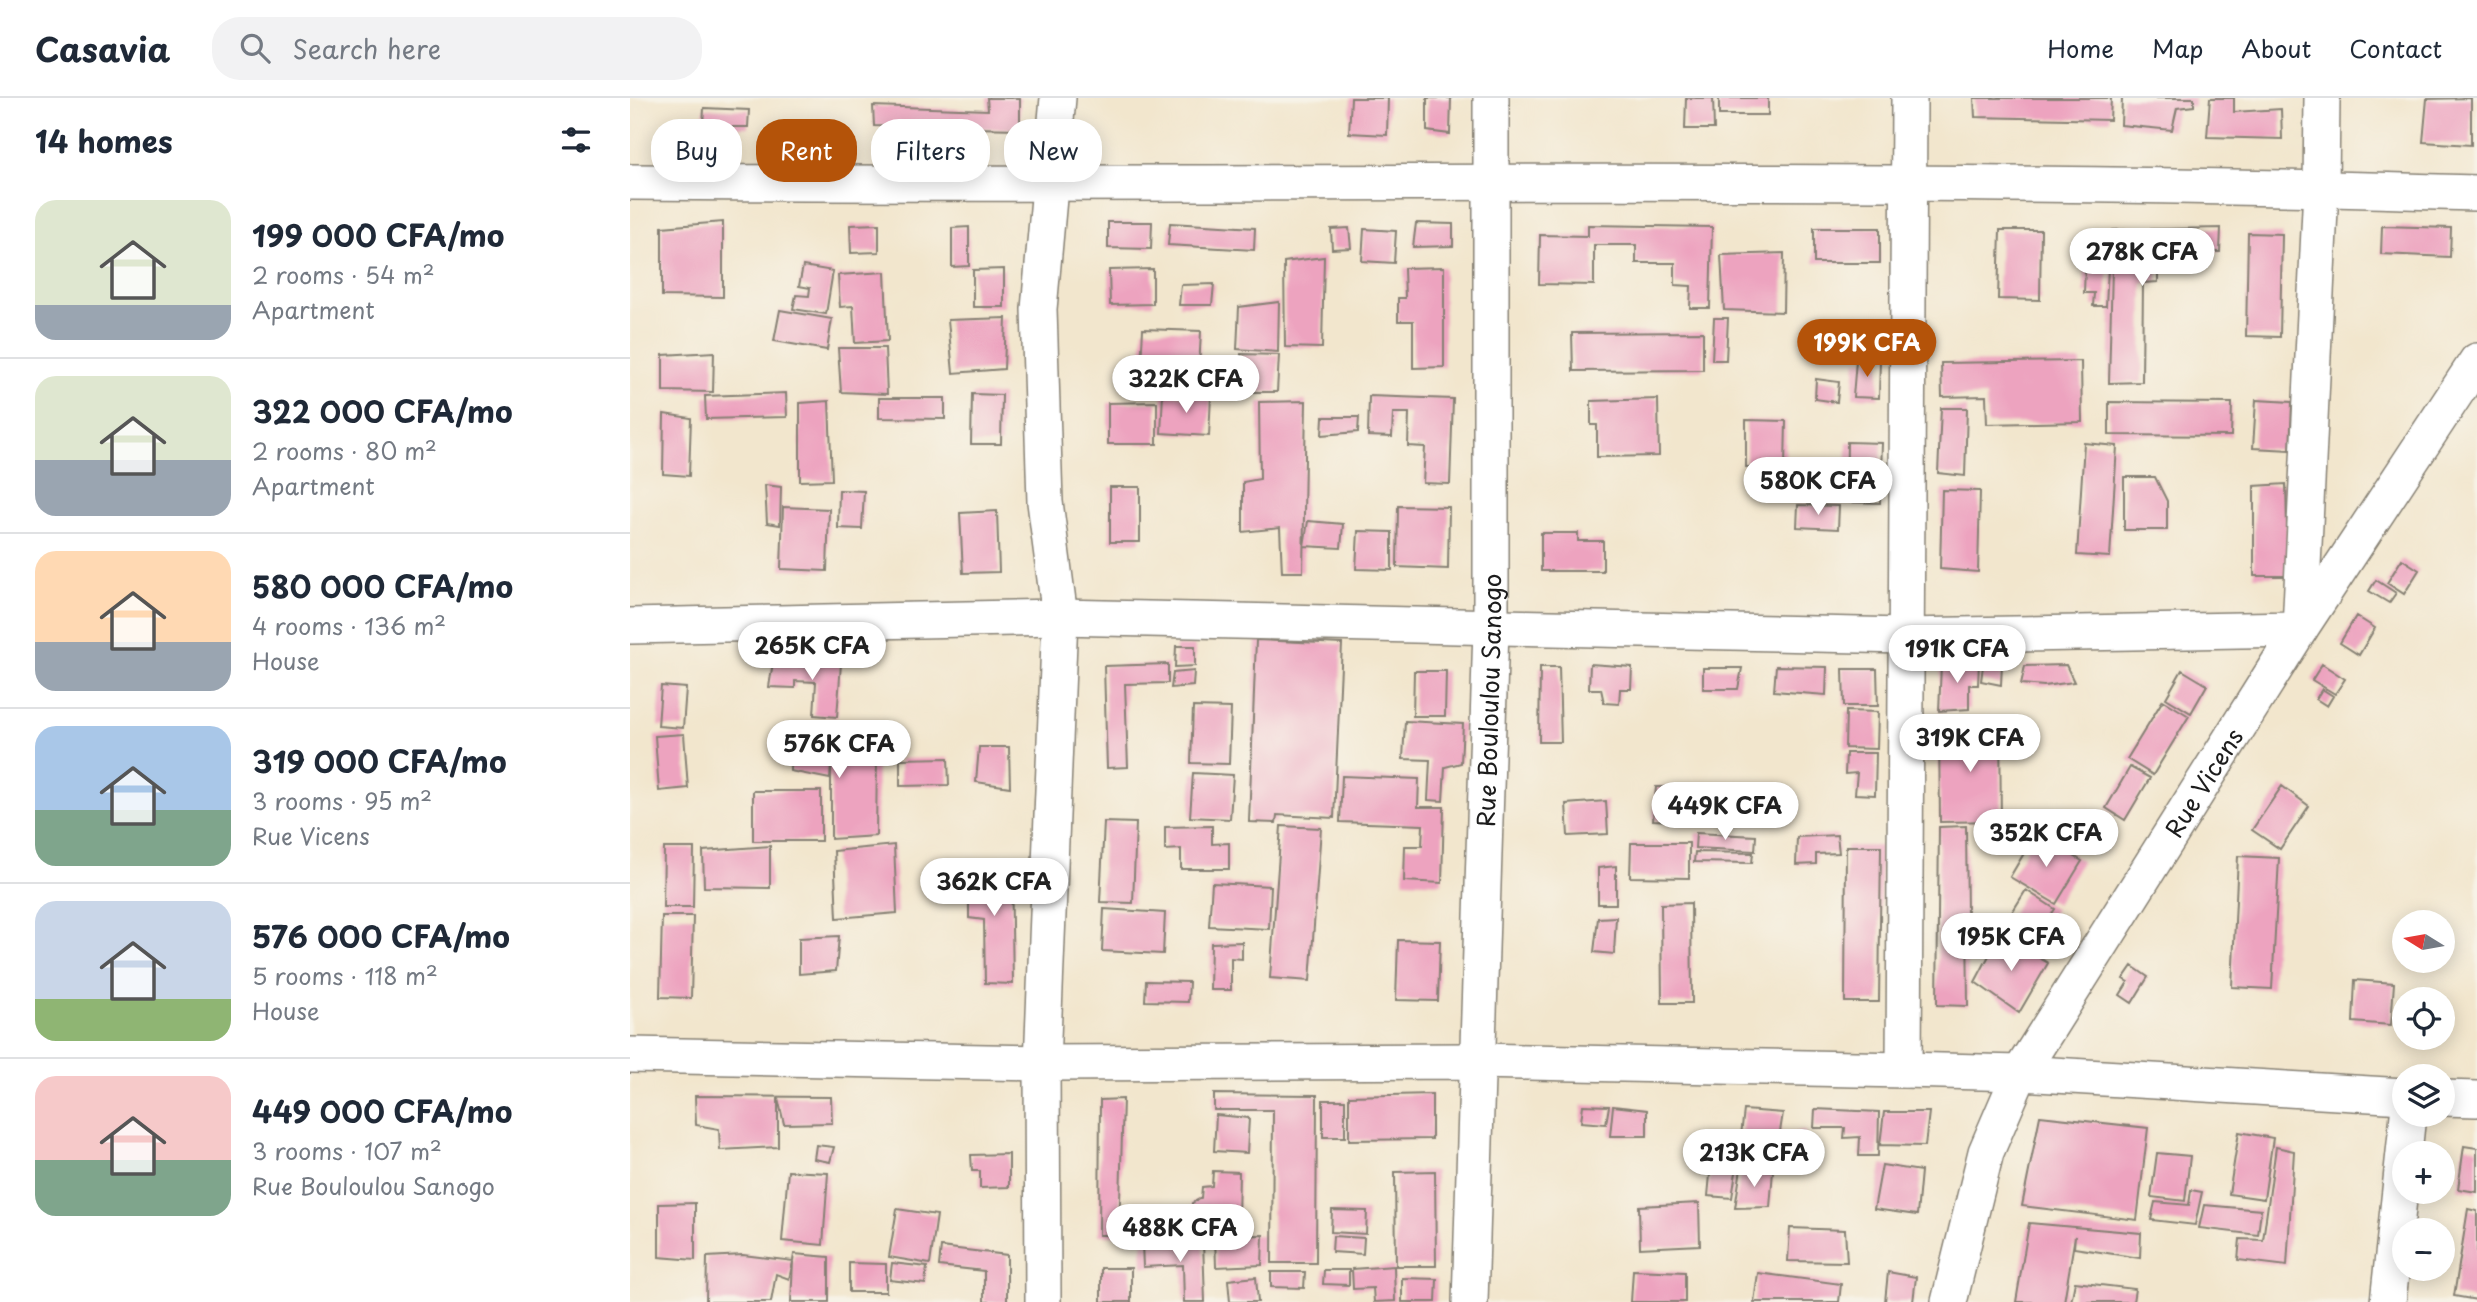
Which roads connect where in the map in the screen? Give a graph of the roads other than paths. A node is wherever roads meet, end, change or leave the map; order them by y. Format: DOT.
graph roads {
  1 [pos="1058,98"];
  2 [pos="1491,98"];
  3 [pos="1909,98"];
  4 [pos="2322,98"];
  5 [pos="630,182"];
  6 [pos="1492,183"];
  7 [pos="1908,184"];
  8 [pos="1051,186"];
  9 [pos="2321,188"];
  10 [pos="2477,193"];
  11 [pos="2477,361"];
  12 [pos="1060,617"];
  13 [pos="630,626"];
  14 [pos="1491,628"];
  15 [pos="2300,629"];
  16 [pos="1905,636"];
  17 [pos="630,1055"];
  18 [pos="1476,1061"];
  19 [pos="1042,1063"];
  20 [pos="1904,1070"];
  21 [pos="2020,1073"];
  22 [pos="2392,1095"];
  23 [pos="2455,1098"];
  24 [pos="2477,1099"];
  25 [pos="2407,1127"];
  26 [pos="1043,1302"];
  27 [pos="1470,1302"];
  28 [pos="1949,1302"];
  29 [pos="2388,1302"];
  1 -- 8 [label="street"];
  2 -- 6 [label="street, Rue Bouloulou Sanogo"];
  3 -- 7 [label="street"];
  4 -- 9 [label="street"];
  5 -- 8 [label="street"];
  6 -- 7 [label="street"];
  6 -- 8 [label="street"];
  6 -- 14 [label="street, Rue Bouloulou Sanogo"];
  7 -- 9 [label="street"];
  7 -- 16 [label="street"];
  8 -- 12 [label="street"];
  9 -- 10 [label="street"];
  9 -- 15 [label="street"];
  11 -- 15 [label="street, Rue Vicens"];
  12 -- 13 [label="street"];
  12 -- 14 [label="street"];
  12 -- 19 [label="street"];
  14 -- 16 [label="street"];
  14 -- 18 [label="street, Rue Bouloulou Sanogo"];
  15 -- 16 [label="street"];
  15 -- 21 [label="street, Rue Vicens"];
  16 -- 20 [label="street"];
  17 -- 19 [label="street"];
  18 -- 19 [label="street"];
  18 -- 20 [label="street"];
  18 -- 27 [label="street, Rue Bouloulou Sanogo"];
  19 -- 26 [label="street"];
  20 -- 21 [label="street"];
  21 -- 22 [label="street"];
  21 -- 28 [label="street, Rue Vicens"];
  23 -- 24 [label="street"];
  25 -- 29 [label="street"];
}
